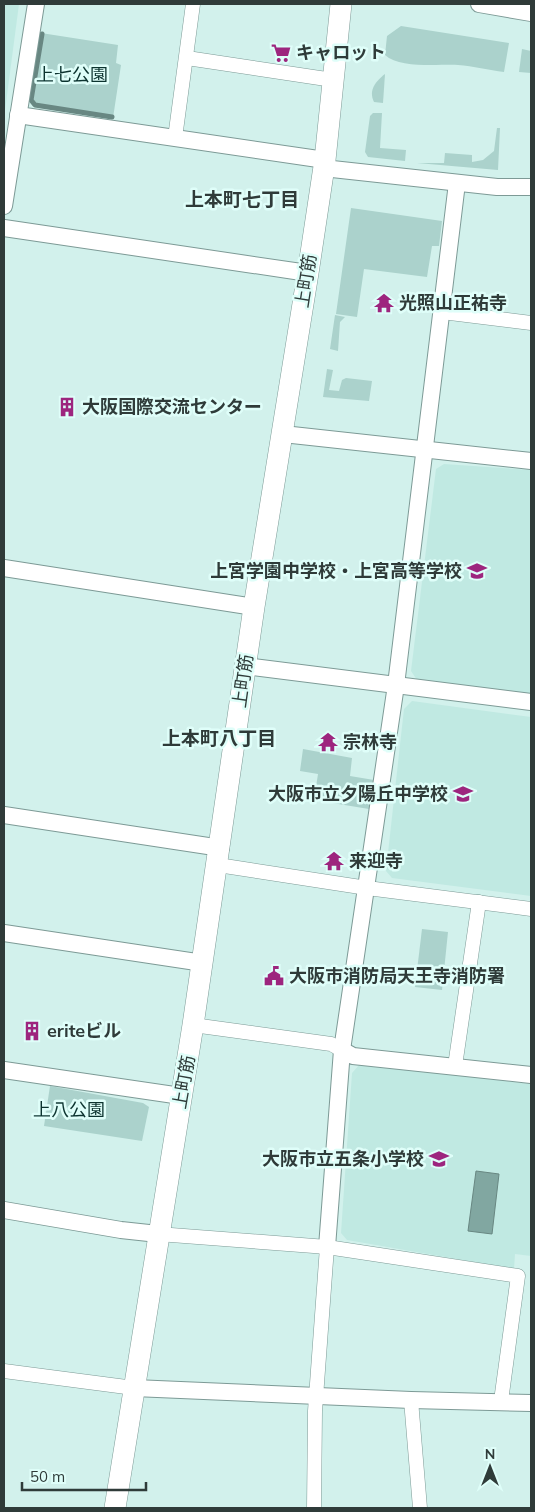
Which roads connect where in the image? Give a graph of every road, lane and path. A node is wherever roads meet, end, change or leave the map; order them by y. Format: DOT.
graph roads {
  1 [pos="36,4"];
  2 [pos="193,4"];
  3 [pos="341,4"];
  4 [pos="479,4"];
  5 [pos="531,13"];
  6 [pos="186,58"];
  7 [pos="333,80"];
  8 [pos="18,115"];
  9 [pos="175,138"];
  10 [pos="324,164"];
  11 [pos="457,183"];
  12 [pos="531,187"];
  13 [pos="4,206"];
  14 [pos="4,228"];
  15 [pos="308,273"];
  16 [pos="442,312"];
  17 [pos="531,323"];
  18 [pos="283,434"];
  19 [pos="425,450"];
  20 [pos="531,461"];
  21 [pos="4,568"];
  22 [pos="254,607"];
  23 [pos="245,666"];
  24 [pos="396,685"];
  25 [pos="531,702"];
  26 [pos="4,815"];
  27 [pos="219,857"];
  28 [pos="367,888"];
  29 [pos="479,902"];
  30 [pos="531,908"];
  31 [pos="4,933"];
  32 [pos="203,963"];
  33 [pos="193,1025"];
  34 [pos="342,1050"];
  35 [pos="455,1066"];
  36 [pos="4,1070"];
  37 [pos="531,1075"];
  38 [pos="181,1096"];
  39 [pos="4,1210"];
  40 [pos="158,1234"];
  41 [pos="328,1247"];
  42 [pos="4,1371"];
  43 [pos="134,1388"];
  44 [pos="317,1397"];
  45 [pos="411,1400"];
  46 [pos="501,1401"];
  47 [pos="531,1403"];
  48 [pos="115,1508"];
  49 [pos="314,1508"];
  50 [pos="420,1508"];
  1 -- 8 [label="street"];
  2 -- 6 [label="street"];
  3 -- 7 [label="main road, 上町筋"];
  4 -- 5 [label="street"];
  6 -- 7 [label="street"];
  6 -- 9 [label="street"];
  7 -- 10 [label="main road, 上町筋"];
  8 -- 9 [label="street"];
  8 -- 13 [label="street"];
  9 -- 10 [label="street"];
  10 -- 11 [label="street"];
  10 -- 15 [label="main road, 上町筋"];
  11 -- 12 [label="street"];
  11 -- 16 [label="street"];
  14 -- 15 [label="street"];
  15 -- 18 [label="main road, 上町筋"];
  16 -- 17 [label="street"];
  16 -- 19 [label="street"];
  18 -- 19 [label="street"];
  18 -- 22 [label="main road, 上町筋"];
  19 -- 20 [label="street"];
  19 -- 24 [label="street"];
  21 -- 22 [label="street"];
  22 -- 23 [label="main road, 上町筋"];
  23 -- 24 [label="street"];
  23 -- 27 [label="main road, 上町筋"];
  24 -- 25 [label="street"];
  24 -- 28 [label="street"];
  26 -- 27 [label="street"];
  27 -- 28 [label="street"];
  27 -- 32 [label="main road, 上町筋"];
  28 -- 29 [label="street"];
  28 -- 34 [label="street"];
  29 -- 30 [label="street"];
  29 -- 35 [label="street"];
  31 -- 32 [label="street"];
  32 -- 33 [label="main road, 上町筋"];
  33 -- 34 [label="street"];
  33 -- 38 [label="main road, 上町筋"];
  34 -- 35 [label="street"];
  34 -- 41 [label="street"];
  35 -- 37 [label="street"];
  36 -- 38 [label="street"];
  38 -- 40 [label="main road, 上町筋"];
  39 -- 40 [label="street"];
  40 -- 41 [label="street"];
  40 -- 43 [label="main road, 上町筋"];
  41 -- 44 [label="street"];
  41 -- 46 [label="street"];
  42 -- 43 [label="street"];
  43 -- 44 [label="street"];
  43 -- 48 [label="main road, 上町筋"];
  44 -- 45 [label="street"];
  44 -- 49 [label="street"];
  45 -- 46 [label="street"];
  45 -- 50 [label="street"];
  46 -- 47 [label="street"];
}
